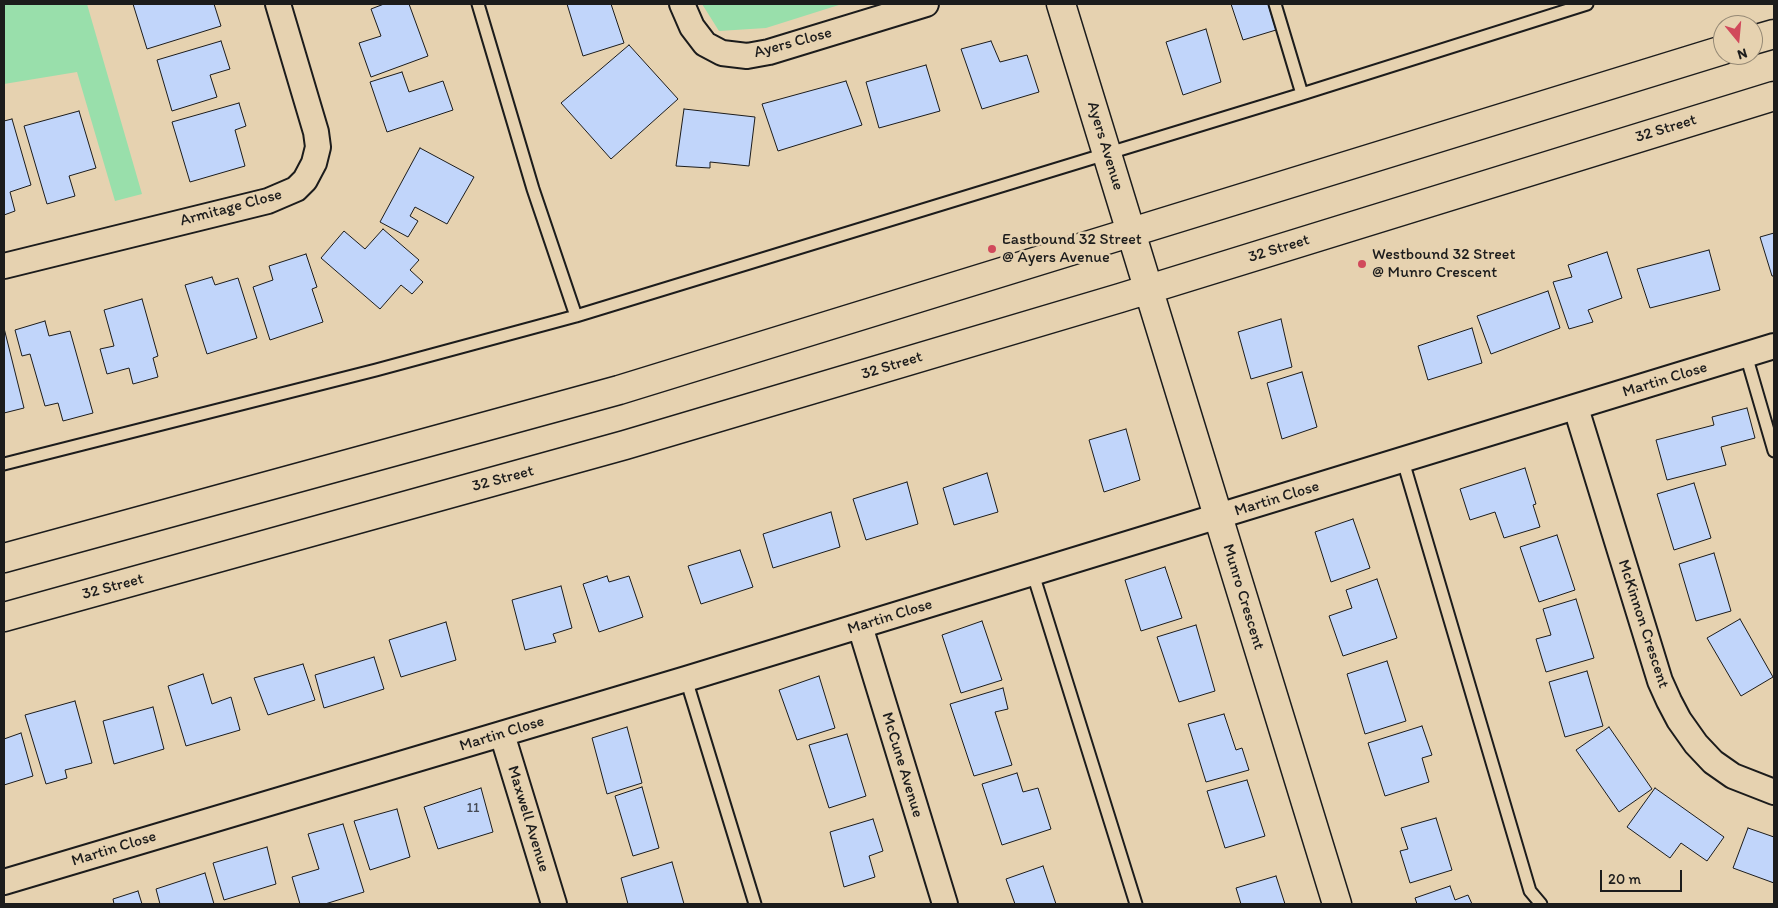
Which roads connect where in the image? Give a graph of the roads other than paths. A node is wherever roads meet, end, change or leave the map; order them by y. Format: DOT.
graph roads {
  1 [pos="278,4"];
  2 [pos="478,4"];
  3 [pos="682,4"];
  4 [pos="926,4"];
  5 [pos="1061,4"];
  6 [pos="1275,4"];
  7 [pos="1587,4"];
  8 [pos="1713,53"];
  9 [pos="1302,94"];
  10 [pos="1774,96"];
  11 [pos="1107,153"];
  12 [pos="1131,231"];
  13 [pos="4,266"];
  14 [pos="1148,289"];
  15 [pos="576,316"];
  16 [pos="1774,346"];
  17 [pos="1746,355"];
  18 [pos="1576,408"];
  19 [pos="1774,451"];
  20 [pos="1403,461"];
  21 [pos="4,464"];
  22 [pos="1218,517"];
  23 [pos="4,558"];
  24 [pos="1034,574"];
  25 [pos="4,617"];
  26 [pos="860,626"];
  27 [pos="686,679"];
  28 [pos="502,734"];
  29 [pos="1774,792"];
  30 [pos="4,882"];
  31 [pos="554,904"];
  32 [pos="755,904"];
  33 [pos="945,904"];
  34 [pos="1136,904"];
  35 [pos="1337,904"];
  36 [pos="1540,904"];
  1 -- 13 [label="street, Armitage Close"];
  2 -- 15 [label="lane"];
  3 -- 4 [label="street, Ayers Close"];
  5 -- 11 [label="main road, Ayers Avenue"];
  6 -- 9 [label="lane"];
  7 -- 9 [label="lane"];
  8 -- 12 [label="main road"];
  9 -- 11 [label="lane"];
  10 -- 14 [label="main road, 32 Street"];
  11 -- 12 [label="main road, Ayers Avenue"];
  11 -- 15 [label="lane"];
  12 -- 14 [label="main road, Ayers Avenue"];
  12 -- 23 [label="main road"];
  14 -- 22 [label="main road, Munro Crescent"];
  14 -- 25 [label="main road, 32 Street"];
  15 -- 21 [label="lane"];
  16 -- 17 [label="street, Martin Close"];
  17 -- 18 [label="street, Martin Close"];
  17 -- 19 [label="lane"];
  18 -- 20 [label="street, Martin Close"];
  18 -- 29 [label="street, McKinnon Crescent"];
  20 -- 22 [label="street, Martin Close"];
  20 -- 36 [label="lane"];
  22 -- 24 [label="street, Martin Close"];
  22 -- 35 [label="main road, Munro Crescent"];
  24 -- 26 [label="street, Martin Close"];
  24 -- 34 [label="lane"];
  26 -- 27 [label="street, Martin Close"];
  26 -- 33 [label="street, McCune Avenue"];
  27 -- 28 [label="street, Martin Close"];
  27 -- 32 [label="lane"];
  28 -- 30 [label="street, Martin Close"];
  28 -- 31 [label="street, Maxwell Avenue"];
}
